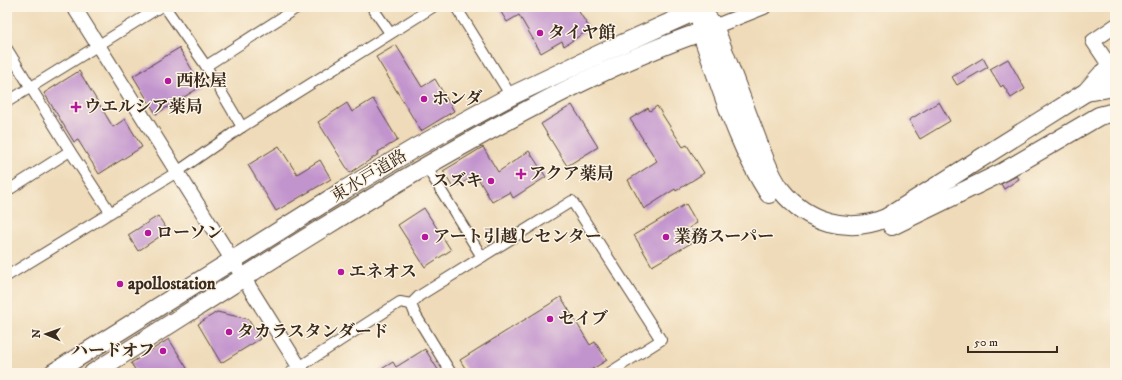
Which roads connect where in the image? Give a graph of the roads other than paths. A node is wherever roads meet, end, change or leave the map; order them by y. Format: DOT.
graph roads {
  1 [pos="74,7"];
  2 [pos="160,7"];
  3 [pos="165,7"];
  4 [pos="298,7"];
  5 [pos="372,7"];
  6 [pos="433,7"];
  7 [pos="456,7"];
  8 [pos="764,7"];
  9 [pos="702,8"];
  10 [pos="1115,26"];
  11 [pos="708,29"];
  12 [pos="390,33"];
  13 [pos="98,45"];
  14 [pos="7,49"];
  15 [pos="1111,64"];
  16 [pos="206,66"];
  17 [pos="1115,85"];
  18 [pos="31,87"];
  19 [pos="1086,92"];
  20 [pos="511,96"];
  21 [pos="1115,97"];
  22 [pos="7,102"];
  23 [pos="1107,114"];
  24 [pos="242,127"];
  25 [pos="70,151"];
  26 [pos="426,166"];
  27 [pos="176,172"];
  28 [pos="7,191"];
  29 [pos="110,212"];
  30 [pos="482,257"];
  31 [pos="232,261"];
  32 [pos="7,276"];
  33 [pos="243,277"];
  34 [pos="411,304"];
  35 [pos="298,371"];
  36 [pos="53,373"];
  37 [pos="93,373"];
  38 [pos="451,373"];
  39 [pos="608,373"];
  1 -- 13 [label="street"];
  2 -- 13 [label="street"];
  3 -- 16 [label="street"];
  4 -- 16 [label="street"];
  5 -- 12 [label="street"];
  6 -- 12 [label="street"];
  7 -- 20 [label="street"];
  8 -- 11 [label="street"];
  9 -- 11 [label="highway"];
  9 -- 20 [label="highway, 東水戸道路"];
  10 -- 15 [label="street"];
  11 -- 19 [label="highway"];
  11 -- 23 [label="highway"];
  11 -- 26 [label="highway, 東水戸道路"];
  12 -- 24 [label="street"];
  13 -- 18 [label="street"];
  13 -- 27 [label="street"];
  14 -- 18 [label="street"];
  15 -- 19 [label="highway"];
  16 -- 24 [label="street"];
  17 -- 19 [label="highway"];
  18 -- 22 [label="street"];
  18 -- 25 [label="street"];
  20 -- 31 [label="highway, 東水戸道路"];
  21 -- 23 [label="highway"];
  24 -- 27 [label="street"];
  25 -- 28 [label="street"];
  25 -- 29 [label="street"];
  26 -- 30 [label="street"];
  26 -- 33 [label="highway, 東水戸道路"];
  27 -- 29 [label="street"];
  27 -- 31 [label="street"];
  29 -- 32 [label="street"];
  30 -- 34 [label="street"];
  30 -- 39 [label="street"];
  31 -- 33 [label="street"];
  31 -- 36 [label="highway, 東水戸道路"];
  33 -- 35 [label="street"];
  33 -- 37 [label="highway, 東水戸道路"];
  34 -- 35 [label="street"];
  34 -- 38 [label="street"];
}
